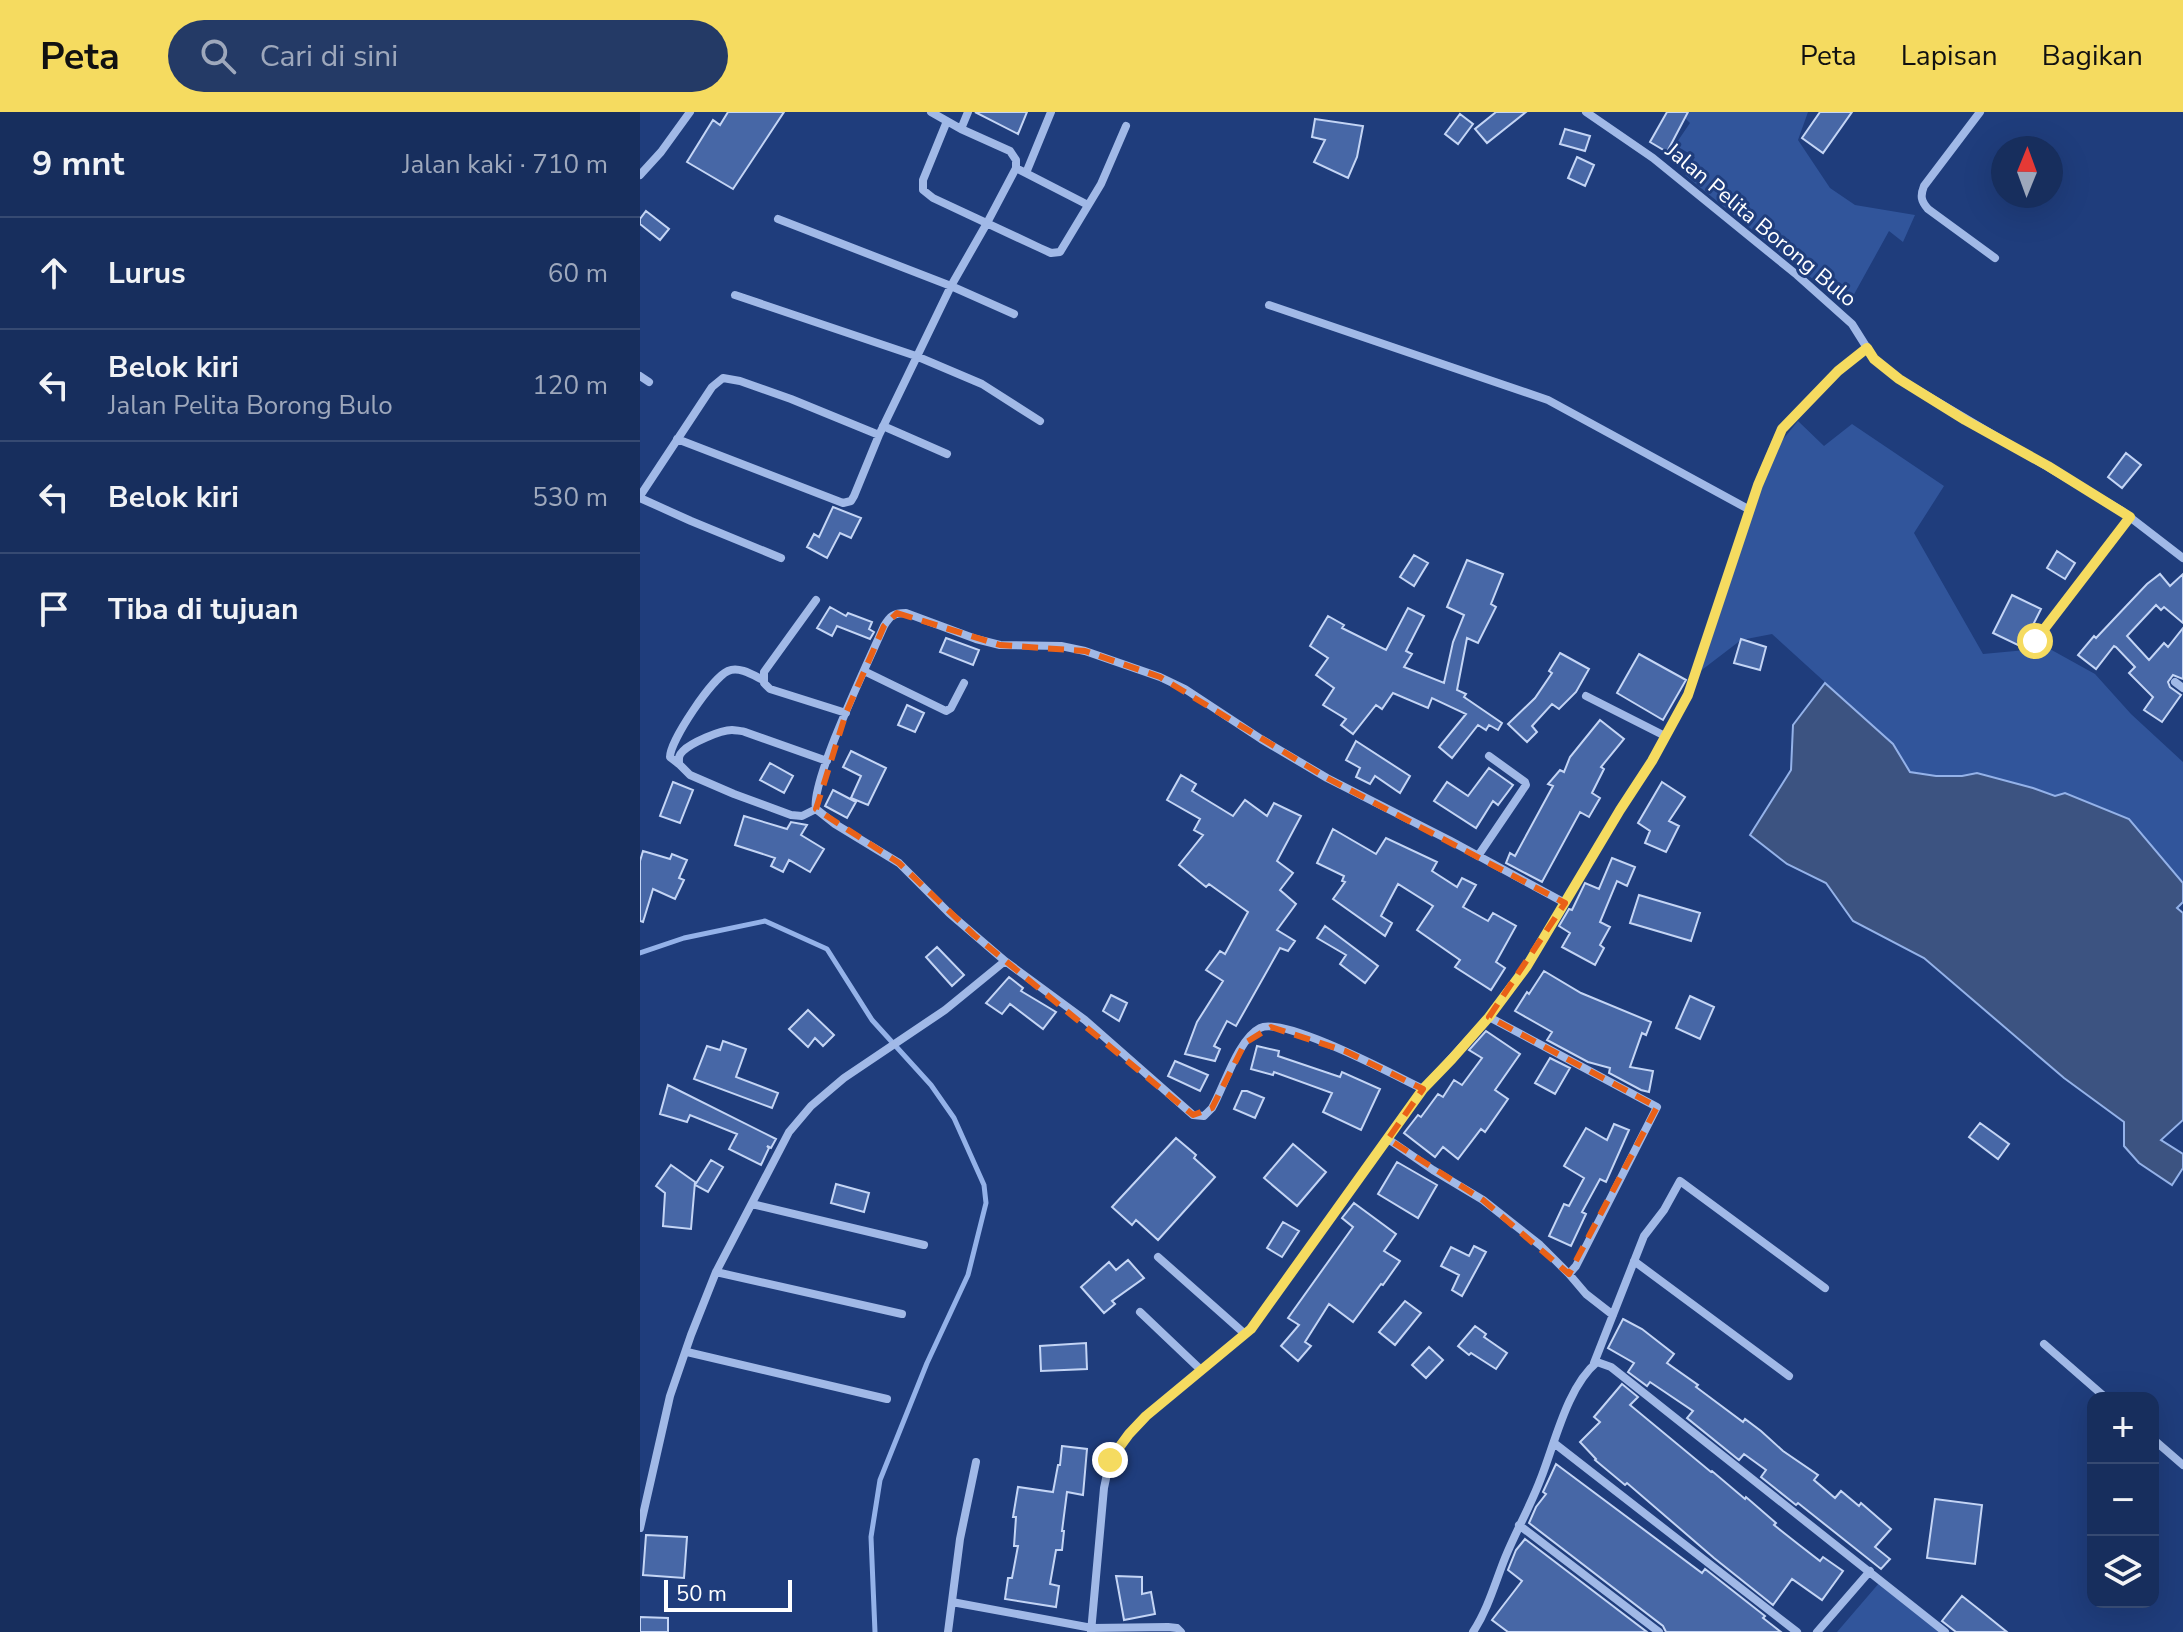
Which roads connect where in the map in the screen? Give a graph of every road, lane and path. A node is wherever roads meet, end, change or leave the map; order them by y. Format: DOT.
graph roads {
  1 [pos="690,112"];
  2 [pos="931,112"];
  3 [pos="968,112"];
  4 [pos="1051,112"];
  5 [pos="1586,112"];
  6 [pos="1980,112"];
  7 [pos="947,121"];
  8 [pos="1126,126"];
  9 [pos="961,129"];
  10 [pos="1016,168"];
  11 [pos="1026,173"];
  12 [pos="640,175"];
  13 [pos="1088,205"];
  14 [pos="778,219"];
  15 [pos="987,223"];
  16 [pos="1995,258"];
  17 [pos="951,286"];
  18 [pos="735,295"];
  19 [pos="1269,305"];
  20 [pos="1014,314"];
  21 [pos="1867,348"];
  22 [pos="916,356"];
  23 [pos="640,376"];
  24 [pos="649,382"];
  25 [pos="1040,421"];
  26 [pos="881,430"];
  27 [pos="677,439"];
  28 [pos="947,454"];
  29 [pos="640,497"];
  30 [pos="1750,510"];
  31 [pos="2130,517"];
  32 [pos="2183,544"];
  33 [pos="2179,555"];
  34 [pos="781,558"];
  35 [pos="816,600"];
  36 [pos="2035,641"];
  37 [pos="864,671"];
  38 [pos="763,680"];
  39 [pos="2175,682"];
  40 [pos="964,683"];
  41 [pos="2183,688"];
  42 [pos="1586,696"];
  43 [pos="846,713"];
  44 [pos="1665,736"];
  45 [pos="1489,756"];
  46 [pos="827,761"];
  47 [pos="679,764"];
  48 [pos="816,809"];
  49 [pos="1478,856"];
  50 [pos="1565,903"];
  51 [pos="1005,961"];
  52 [pos="1489,1017"];
  53 [pos="1423,1089"];
  54 [pos="1388,1139"];
  55 [pos="752,1204"];
  56 [pos="924,1245"];
  57 [pos="1158,1257"];
  58 [pos="1634,1261"];
  59 [pos="716,1272"];
  60 [pos="1569,1274"];
  61 [pos="1825,1288"];
  62 [pos="1140,1312"];
  63 [pos="902,1314"];
  64 [pos="1613,1315"];
  65 [pos="1245,1334"];
  66 [pos="2044,1344"];
  67 [pos="687,1352"];
  68 [pos="1594,1363"];
  69 [pos="1201,1370"];
  70 [pos="1789,1376"];
  71 [pos="2099,1392"];
  72 [pos="887,1399"];
  73 [pos="1554,1443"];
  74 [pos="2159,1444"];
  75 [pos="976,1462"];
  76 [pos="2183,1465"];
  77 [pos="1519,1525"];
  78 [pos="640,1528"];
  79 [pos="1870,1571"];
  80 [pos="952,1602"];
  81 [pos="1475,1629"];
  82 [pos="1092,1630"];
  83 [pos="1941,1631"];
  84 [pos="948,1632"];
  85 [pos="1181,1632"];
  86 [pos="1487,1632"];
  87 [pos="1658,1632"];
  88 [pos="1797,1632"];
  89 [pos="1817,1632"];
  1 -- 12 [label="street"];
  2 -- 7 [label="street"];
  3 -- 9 [label="street"];
  4 -- 11 [label="street"];
  5 -- 21 [label="street, Jalan Pelita Borong Bulo"];
  6 -- 16 [label="street"];
  7 -- 9 [label="street"];
  7 -- 15 [label="street"];
  8 -- 13 [label="street"];
  9 -- 10 [label="street"];
  10 -- 11 [label="street"];
  10 -- 15 [label="street"];
  11 -- 13 [label="street"];
  13 -- 15 [label="street"];
  14 -- 17 [label="street"];
  15 -- 17 [label="street"];
  17 -- 20 [label="street"];
  17 -- 22 [label="street"];
  18 -- 22 [label="street"];
  19 -- 30 [label="street"];
  21 -- 30 [label="street"];
  21 -- 31 [label="street, Jalan Pelita Borong Bulo"];
  22 -- 25 [label="street"];
  22 -- 26 [label="street"];
  23 -- 24 [label="street"];
  26 -- 27 [label="street"];
  26 -- 27 [label="street"];
  26 -- 28 [label="street"];
  27 -- 29 [label="street"];
  29 -- 34 [label="street"];
  30 -- 44 [label="street"];
  31 -- 33 [label="street, Jalan Pelita Borong Bulo"];
  31 -- 36 [label="street"];
  32 -- 33 [label="street"];
  35 -- 38 [label="street"];
  37 -- 40 [label="street"];
  37 -- 43 [label="street"];
  37 -- 49 [label="street"];
  38 -- 43 [label="street"];
  38 -- 47 [label="street"];
  39 -- 41 [label="street"];
  42 -- 44 [label="street"];
  43 -- 46 [label="street"];
  44 -- 50 [label="street"];
  45 -- 49 [label="street"];
  46 -- 47 [label="street"];
  46 -- 48 [label="street"];
  47 -- 48 [label="street"];
  48 -- 51 [label="street"];
  49 -- 50 [label="street"];
  50 -- 52 [label="street"];
  51 -- 53 [label="street"];
  51 -- 55 [label="street"];
  52 -- 53 [label="street"];
  52 -- 60 [label="street"];
  53 -- 54 [label="street"];
  54 -- 60 [label="street"];
  54 -- 65 [label="street"];
  55 -- 56 [label="street"];
  55 -- 59 [label="street"];
  57 -- 65 [label="street"];
  58 -- 61 [label="street"];
  58 -- 64 [label="street"];
  58 -- 70 [label="street"];
  59 -- 63 [label="street"];
  59 -- 67 [label="street"];
  60 -- 64 [label="street"];
  62 -- 69 [label="street"];
  64 -- 68 [label="street"];
  65 -- 69 [label="street"];
  66 -- 71 [label="street"];
  67 -- 72 [label="street"];
  67 -- 78 [label="street"];
  68 -- 73 [label="street"];
  68 -- 79 [label="street"];
  69 -- 82 [label="street"];
  73 -- 77 [label="street"];
  73 -- 88 [label="street"];
  74 -- 76 [label="street"];
  75 -- 80 [label="street"];
  77 -- 81 [label="street"];
  77 -- 87 [label="street"];
  79 -- 83 [label="street"];
  79 -- 89 [label="street"];
  80 -- 82 [label="street"];
  80 -- 84 [label="street"];
  81 -- 86 [label="street"];
  82 -- 85 [label="street"];
}
